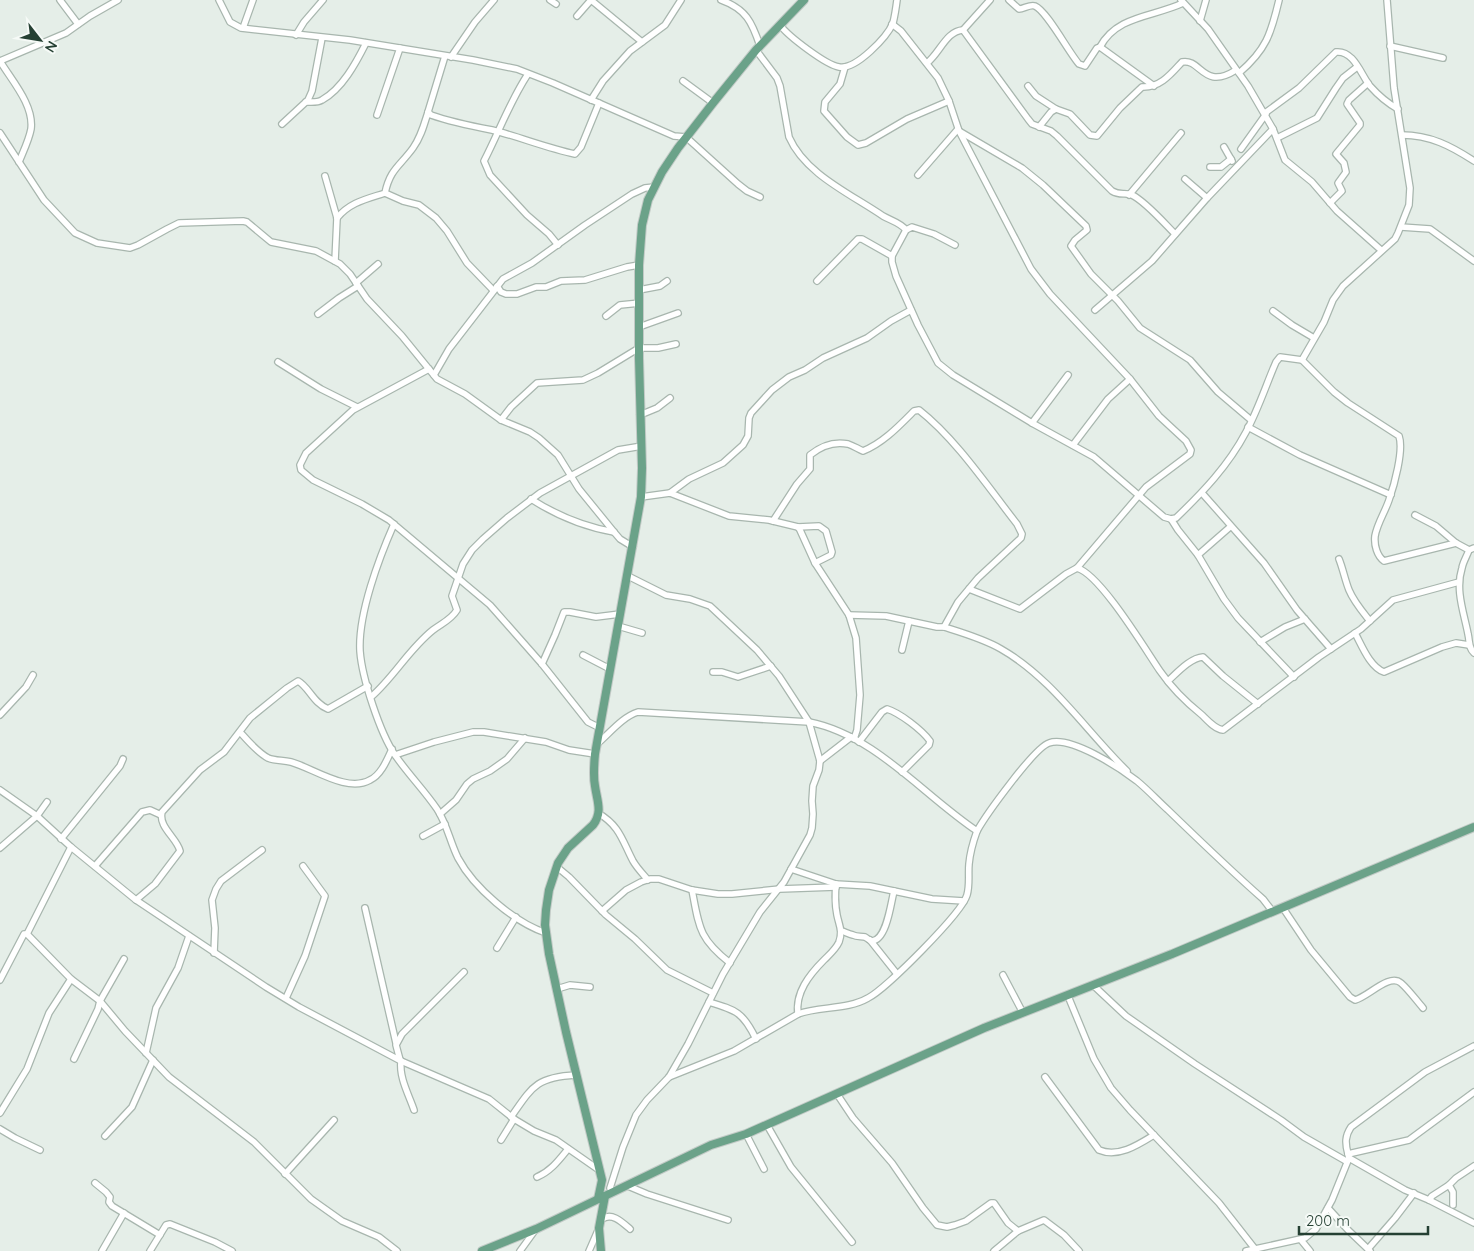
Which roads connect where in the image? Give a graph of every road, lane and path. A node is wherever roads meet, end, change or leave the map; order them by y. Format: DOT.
graph roads {
  1 [pos="60,0"];
  2 [pos="118,0"];
  3 [pos="219,0"];
  4 [pos="253,0"];
  5 [pos="323,0"];
  6 [pos="494,0"];
  7 [pos="591,0"];
  8 [pos="680,0"];
  9 [pos="721,0"];
  10 [pos="804,0"];
  11 [pos="897,0"];
  12 [pos="990,0"];
  13 [pos="1009,0"];
  14 [pos="1206,0"];
  15 [pos="1279,0"];
  16 [pos="1386,0"];
  17 [pos="1182,1"];
  18 [pos="577,16"];
  19 [pos="1200,21"];
  20 [pos="78,24"];
  21 [pos="892,24"];
  22 [pos="780,25"];
  23 [pos="243,28"];
  24 [pos="964,30"];
  25 [pos="296,35"];
  26 [pos="322,38"];
  27 [pos="642,42"];
  28 [pos="366,43"];
  29 [pos="1390,46"];
  30 [pos="1100,47"];
  31 [pos="400,48"];
  32 [pos="758,48"];
  33 [pos="448,56"];
  34 [pos="1443,58"];
  35 [pos="0,61"];
  36 [pos="927,63"];
  37 [pos="845,67"];
  38 [pos="1357,67"];
  39 [pos="1237,72"];
  40 [pos="528,74"];
  41 [pos="683,81"];
  42 [pos="1368,83"];
  43 [pos="1028,86"];
  44 [pos="1154,86"];
  45 [pos="591,100"];
  46 [pos="949,101"];
  47 [pos="306,102"];
  48 [pos="599,103"];
  49 [pos="713,103"];
  50 [pos="1056,109"];
  51 [pos="1398,109"];
  52 [pos="428,112"];
  53 [pos="1265,114"];
  54 [pos="377,115"];
  55 [pos="282,124"];
  56 [pos="1039,127"];
  57 [pos="1273,129"];
  58 [pos="959,130"];
  59 [pos="498,132"];
  60 [pos="0,133"];
  61 [pos="1180,133"];
  62 [pos="1402,135"];
  63 [pos="674,136"];
  64 [pos="686,138"];
  65 [pos="1276,138"];
  66 [pos="1224,147"];
  67 [pos="678,148"];
  68 [pos="1241,149"];
  69 [pos="1231,159"];
  70 [pos="1474,161"];
  71 [pos="19,162"];
  72 [pos="1210,167"];
  73 [pos="1236,167"];
  74 [pos="918,175"];
  75 [pos="325,176"];
  76 [pos="1185,179"];
  77 [pos="654,186"];
  78 [pos="385,193"];
  79 [pos="1129,195"];
  80 [pos="760,196"];
  81 [pos="1207,198"];
  82 [pos="1330,202"];
  83 [pos="338,218"];
  84 [pos="1401,227"];
  85 [pos="906,230"];
  86 [pos="1175,234"];
  87 [pos="558,245"];
  88 [pos="955,245"];
  89 [pos="1381,250"];
  90 [pos="892,256"];
  91 [pos="1474,261"];
  92 [pos="335,262"];
  93 [pos="378,264"];
  94 [pos="639,266"];
  95 [pos="667,281"];
  96 [pos="817,281"];
  97 [pos="357,284"];
  98 [pos="495,288"];
  99 [pos="639,290"];
  100 [pos="1113,296"];
  101 [pos="640,303"];
  102 [pos="911,310"];
  103 [pos="1095,310"];
  104 [pos="1273,311"];
  105 [pos="678,313"];
  106 [pos="318,314"];
  107 [pos="606,316"];
  108 [pos="639,327"];
  109 [pos="1314,338"];
  110 [pos="676,344"];
  111 [pos="639,348"];
  112 [pos="1302,360"];
  113 [pos="278,362"];
  114 [pos="429,369"];
  115 [pos="434,375"];
  116 [pos="1068,375"];
  117 [pos="1130,379"];
  118 [pos="670,398"];
  119 [pos="357,407"];
  120 [pos="640,415"];
  121 [pos="501,420"];
  122 [pos="1252,420"];
  123 [pos="1032,423"];
  124 [pos="1248,427"];
  125 [pos="1073,445"];
  126 [pos="642,446"];
  127 [pos="572,476"];
  128 [pos="670,493"];
  129 [pos="1202,493"];
  130 [pos="1390,495"];
  131 [pos="1138,496"];
  132 [pos="641,497"];
  133 [pos="531,499"];
  134 [pos="1414,515"];
  135 [pos="1171,519"];
  136 [pos="773,521"];
  137 [pos="394,524"];
  138 [pos="798,527"];
  139 [pos="1230,527"];
  140 [pos="614,532"];
  141 [pos="1456,543"];
  142 [pos="633,547"];
  143 [pos="1472,549"];
  144 [pos="1198,555"];
  145 [pos="1338,559"];
  146 [pos="815,563"];
  147 [pos="1077,568"];
  148 [pos="628,576"];
  149 [pos="459,579"];
  150 [pos="1459,582"];
  151 [pos="969,589"];
  152 [pos="849,615"];
  153 [pos="1305,619"];
  154 [pos="619,621"];
  155 [pos="909,621"];
  156 [pos="1370,621"];
  157 [pos="944,627"];
  158 [pos="642,633"];
  159 [pos="1355,634"];
  160 [pos="1260,642"];
  161 [pos="1469,645"];
  162 [pos="1331,649"];
  163 [pos="902,650"];
  164 [pos="1474,652"];
  165 [pos="583,655"];
  166 [pos="542,664"];
  167 [pos="771,666"];
  168 [pos="610,669"];
  169 [pos="713,672"];
  170 [pos="33,675"];
  171 [pos="1294,677"];
  172 [pos="1168,681"];
  173 [pos="368,686"];
  174 [pos="371,697"];
  175 [pos="1258,704"];
  176 [pos="0,715"];
  177 [pos="809,722"];
  178 [pos="600,728"];
  179 [pos="240,732"];
  180 [pos="525,738"];
  181 [pos="855,740"];
  182 [pos="597,744"];
  183 [pos="393,752"];
  184 [pos="595,754"];
  185 [pos="123,759"];
  186 [pos="820,760"];
  187 [pos="902,772"];
  188 [pos="1138,781"];
  189 [pos="0,790"];
  190 [pos="47,802"];
  191 [pos="440,814"];
  192 [pos="598,814"];
  193 [pos="161,815"];
  194 [pos="37,816"];
  195 [pos="445,824"];
  196 [pos="1474,827"];
  197 [pos="977,831"];
  198 [pos="423,836"];
  199 [pos="61,839"];
  200 [pos="71,847"];
  201 [pos="0,848"];
  202 [pos="262,850"];
  203 [pos="95,866"];
  204 [pos="303,866"];
  205 [pos="557,868"];
  206 [pos="792,869"];
  207 [pos="648,880"];
  208 [pos="836,886"];
  209 [pos="780,889"];
  210 [pos="692,890"];
  211 [pos="894,891"];
  212 [pos="136,900"];
  213 [pos="964,901"];
  214 [pos="365,908"];
  215 [pos="1283,908"];
  216 [pos="602,911"];
  217 [pos="1273,912"];
  218 [pos="516,917"];
  219 [pos="842,931"];
  220 [pos="546,933"];
  221 [pos="27,934"];
  222 [pos="190,936"];
  223 [pos="870,940"];
  224 [pos="498,948"];
  225 [pos="214,953"];
  226 [pos="124,959"];
  227 [pos="730,963"];
  228 [pos="464,972"];
  229 [pos="897,974"];
  230 [pos="1002,975"];
  231 [pos="0,980"];
  232 [pos="71,980"];
  233 [pos="1094,986"];
  234 [pos="590,987"];
  235 [pos="557,989"];
  236 [pos="713,993"];
  237 [pos="1068,996"];
  238 [pos="286,998"];
  239 [pos="100,1001"];
  240 [pos="709,1002"];
  241 [pos="1423,1008"];
  242 [pos="1023,1013"];
  243 [pos="798,1014"];
  244 [pos="756,1039"];
  245 [pos="396,1043"];
  246 [pos="1474,1046"];
  247 [pos="146,1053"];
  248 [pos="74,1059"];
  249 [pos="153,1060"];
  250 [pos="400,1061"];
  251 [pos="576,1075"];
  252 [pos="1046,1077"];
  253 [pos="669,1078"];
  254 [pos="1474,1092"];
  255 [pos="838,1094"];
  256 [pos="414,1110"];
  257 [pos="0,1113"];
  258 [pos="512,1118"];
  259 [pos="334,1120"];
  260 [pos="767,1125"];
  261 [pos="0,1129"];
  262 [pos="746,1134"];
  263 [pos="1154,1135"];
  264 [pos="105,1136"];
  265 [pos="501,1140"];
  266 [pos="568,1149"];
  267 [pos="40,1150"];
  268 [pos="1347,1158"];
  269 [pos="1474,1166"];
  270 [pos="764,1169"];
  271 [pos="599,1170"];
  272 [pos="285,1174"];
  273 [pos="537,1177"];
  274 [pos="602,1180"];
  275 [pos="95,1183"];
  276 [pos="628,1186"];
  277 [pos="1450,1186"];
  278 [pos="1414,1193"];
  279 [pos="604,1196"];
  280 [pos="1430,1200"];
  281 [pos="1453,1206"];
  282 [pos="1328,1208"];
  283 [pos="124,1213"];
  284 [pos="602,1219"];
  285 [pos="728,1220"];
  286 [pos="1474,1223"];
  287 [pos="599,1228"];
  288 [pos="536,1229"];
  289 [pos="630,1229"];
  290 [pos="1018,1232"];
  291 [pos="160,1235"];
  292 [pos="1301,1240"];
  293 [pos="852,1242"];
  294 [pos="1255,1249"];
  295 [pos="1266,1249"];
  296 [pos="1369,1250"];
  297 [pos="102,1251"];
  298 [pos="150,1251"];
  299 [pos="232,1251"];
  300 [pos="396,1251"];
  301 [pos="482,1251"];
  302 [pos="520,1251"];
  303 [pos="589,1251"];
  304 [pos="601,1251"];
  305 [pos="994,1251"];
  306 [pos="1079,1251"];
  307 [pos="1246,1251"];
  308 [pos="1310,1251"];
  1 -- 20 [label="street"];
  2 -- 20 [label="street"];
  3 -- 23 [label="street"];
  4 -- 23 [label="street"];
  5 -- 25 [label="street"];
  6 -- 33 [label="street"];
  7 -- 18 [label="street"];
  7 -- 27 [label="street"];
  8 -- 27 [label="street"];
  9 -- 32 [label="street"];
  10 -- 22 [label="main road"];
  11 -- 21 [label="street"];
  12 -- 24 [label="street"];
  13 -- 30 [label="street"];
  14 -- 19 [label="street"];
  15 -- 39 [label="street"];
  16 -- 29 [label="street"];
  17 -- 19 [label="street"];
  17 -- 30 [label="street"];
  19 -- 39 [label="street"];
  20 -- 35 [label="street"];
  21 -- 36 [label="street"];
  21 -- 37 [label="street"];
  22 -- 32 [label="main road"];
  22 -- 37 [label="street"];
  23 -- 25 [label="street"];
  24 -- 36 [label="street"];
  24 -- 56 [label="street"];
  25 -- 26 [label="street"];
  26 -- 28 [label="street"];
  26 -- 47 [label="street"];
  27 -- 45 [label="street"];
  28 -- 31 [label="street"];
  28 -- 47 [label="street"];
  29 -- 34 [label="street"];
  29 -- 51 [label="street"];
  30 -- 44 [label="street"];
  31 -- 33 [label="street"];
  31 -- 54 [label="street"];
  32 -- 49 [label="main road"];
  32 -- 85 [label="street"];
  33 -- 40 [label="street"];
  33 -- 52 [label="street"];
  35 -- 71 [label="street"];
  36 -- 46 [label="street"];
  37 -- 46 [label="street"];
  38 -- 42 [label="street"];
  38 -- 53 [label="street"];
  38 -- 65 [label="street"];
  39 -- 44 [label="street"];
  39 -- 53 [label="street"];
  40 -- 45 [label="street"];
  40 -- 59 [label="street"];
  41 -- 49 [label="street"];
  42 -- 51 [label="street"];
  42 -- 82 [label="street"];
  43 -- 50 [label="street"];
  44 -- 50 [label="street"];
  45 -- 48 [label="street"];
  46 -- 58 [label="street"];
  47 -- 55 [label="street"];
  48 -- 59 [label="street"];
  48 -- 63 [label="street"];
  49 -- 64 [label="main road"];
  50 -- 56 [label="street"];
  51 -- 62 [label="street"];
  52 -- 59 [label="street"];
  52 -- 78 [label="street"];
  53 -- 57 [label="street"];
  53 -- 68 [label="street"];
  56 -- 79 [label="street"];
  57 -- 65 [label="street"];
  57 -- 73 [label="street"];
  58 -- 74 [label="street"];
  58 -- 100 [label="street"];
  58 -- 117 [label="street"];
  59 -- 87 [label="street"];
  60 -- 71 [label="street"];
  61 -- 79 [label="street"];
  62 -- 70 [label="street"];
  62 -- 84 [label="street"];
  63 -- 64 [label="street"];
  63 -- 67 [label="street"];
  64 -- 67 [label="main road"];
  64 -- 80 [label="street"];
  65 -- 82 [label="street"];
  66 -- 69 [label="street"];
  67 -- 77 [label="main road"];
  69 -- 72 [label="street"];
  69 -- 73 [label="street"];
  71 -- 92 [label="street"];
  73 -- 81 [label="street"];
  75 -- 83 [label="street"];
  76 -- 81 [label="street"];
  77 -- 87 [label="street"];
  77 -- 94 [label="main road"];
  78 -- 83 [label="street"];
  78 -- 98 [label="street"];
  79 -- 86 [label="street"];
  81 -- 86 [label="street"];
  82 -- 89 [label="street"];
  83 -- 92 [label="street"];
  84 -- 89 [label="street"];
  84 -- 91 [label="street"];
  85 -- 88 [label="street"];
  85 -- 90 [label="street"];
  86 -- 100 [label="street"];
  87 -- 98 [label="street"];
  89 -- 109 [label="street"];
  90 -- 96 [label="street"];
  90 -- 102 [label="street"];
  92 -- 97 [label="street"];
  93 -- 97 [label="street"];
  94 -- 98 [label="street"];
  94 -- 99 [label="main road"];
  95 -- 99 [label="street"];
  97 -- 106 [label="street"];
  97 -- 114 [label="street"];
  98 -- 115 [label="street"];
  99 -- 101 [label="main road"];
  100 -- 103 [label="street"];
  100 -- 122 [label="street"];
  101 -- 107 [label="street"];
  101 -- 108 [label="main road"];
  102 -- 123 [label="street"];
  102 -- 128 [label="street"];
  104 -- 109 [label="street"];
  105 -- 108 [label="street"];
  108 -- 111 [label="main road"];
  109 -- 112 [label="street"];
  110 -- 111 [label="street"];
  111 -- 120 [label="main road"];
  111 -- 121 [label="street"];
  112 -- 122 [label="street"];
  112 -- 130 [label="street"];
  113 -- 119 [label="street"];
  114 -- 115 [label="street"];
  114 -- 119 [label="street"];
  115 -- 121 [label="street"];
  116 -- 123 [label="street"];
  117 -- 125 [label="street"];
  117 -- 131 [label="street"];
  118 -- 120 [label="street"];
  119 -- 137 [label="street"];
  120 -- 126 [label="main road"];
  121 -- 127 [label="street"];
  122 -- 124 [label="street"];
  123 -- 125 [label="street"];
  124 -- 129 [label="street"];
  124 -- 130 [label="street"];
  125 -- 131 [label="street"];
  126 -- 127 [label="street"];
  126 -- 132 [label="main road"];
  127 -- 133 [label="street"];
  127 -- 140 [label="street"];
  128 -- 132 [label="street"];
  128 -- 136 [label="street"];
  129 -- 135 [label="street"];
  129 -- 139 [label="street"];
  130 -- 141 [label="street"];
  131 -- 135 [label="street"];
  131 -- 147 [label="street"];
  132 -- 142 [label="main road"];
  133 -- 140 [label="street"];
  133 -- 149 [label="street"];
  134 -- 141 [label="street"];
  135 -- 144 [label="street"];
  136 -- 138 [label="street"];
  136 -- 151 [label="street"];
  137 -- 149 [label="street"];
  137 -- 173 [label="street"];
  138 -- 146 [label="street"];
  138 -- 146 [label="street"];
  139 -- 144 [label="street"];
  139 -- 153 [label="street"];
  140 -- 142 [label="street"];
  141 -- 143 [label="street"];
  142 -- 148 [label="main road"];
  143 -- 150 [label="street"];
  144 -- 160 [label="street"];
  145 -- 156 [label="street"];
  146 -- 152 [label="street"];
  147 -- 151 [label="street"];
  147 -- 172 [label="street"];
  148 -- 154 [label="main road"];
  148 -- 167 [label="street"];
  149 -- 166 [label="street"];
  149 -- 174 [label="street"];
  150 -- 156 [label="street"];
  150 -- 161 [label="street"];
  151 -- 157 [label="street"];
  152 -- 155 [label="street"];
  152 -- 181 [label="street"];
  153 -- 160 [label="street"];
  153 -- 162 [label="street"];
  154 -- 158 [label="street"];
  154 -- 166 [label="street"];
  154 -- 168 [label="main road"];
  155 -- 157 [label="street"];
  155 -- 163 [label="street"];
  156 -- 159 [label="street"];
  157 -- 188 [label="street"];
  159 -- 161 [label="street"];
  159 -- 162 [label="street"];
  160 -- 171 [label="street"];
  161 -- 164 [label="street"];
  162 -- 171 [label="street"];
  165 -- 168 [label="street"];
  166 -- 178 [label="street"];
  167 -- 169 [label="street"];
  167 -- 177 [label="street"];
  168 -- 178 [label="main road"];
  170 -- 176 [label="street"];
  171 -- 175 [label="street"];
  172 -- 175 [label="street"];
  172 -- 175 [label="street"];
  173 -- 174 [label="street"];
  173 -- 179 [label="street"];
  174 -- 183 [label="street"];
  177 -- 181 [label="street"];
  177 -- 182 [label="street"];
  177 -- 186 [label="street"];
  178 -- 182 [label="main road"];
  179 -- 183 [label="street"];
  179 -- 193 [label="street"];
  180 -- 183 [label="street"];
  180 -- 184 [label="street"];
  180 -- 191 [label="street"];
  181 -- 186 [label="street"];
  181 -- 187 [label="street"];
  181 -- 187 [label="street"];
  182 -- 184 [label="main road"];
  183 -- 191 [label="street"];
  184 -- 192 [label="main road"];
  185 -- 199 [label="street"];
  186 -- 206 [label="street"];
  187 -- 197 [label="street"];
  188 -- 197 [label="street"];
  188 -- 217 [label="street"];
  189 -- 194 [label="street"];
  190 -- 194 [label="street"];
  191 -- 195 [label="street"];
  192 -- 205 [label="main road"];
  192 -- 207 [label="street"];
  193 -- 203 [label="street"];
  193 -- 212 [label="street"];
  194 -- 199 [label="street"];
  194 -- 201 [label="street"];
  195 -- 198 [label="street"];
  195 -- 218 [label="street"];
  196 -- 215 [label="main road"];
  197 -- 213 [label="street"];
  199 -- 200 [label="street"];
  200 -- 203 [label="street"];
  200 -- 221 [label="street"];
  202 -- 225 [label="street"];
  203 -- 212 [label="street"];
  204 -- 238 [label="street"];
  205 -- 216 [label="street"];
  205 -- 220 [label="main road"];
  206 -- 208 [label="street"];
  206 -- 209 [label="street"];
  207 -- 210 [label="street"];
  207 -- 216 [label="street"];
  208 -- 209 [label="street"];
  208 -- 211 [label="street"];
  208 -- 219 [label="street"];
  209 -- 210 [label="street"];
  209 -- 227 [label="street"];
  210 -- 227 [label="street"];
  211 -- 213 [label="street"];
  211 -- 223 [label="street"];
  212 -- 222 [label="street"];
  213 -- 229 [label="street"];
  214 -- 245 [label="street"];
  215 -- 217 [label="main road"];
  215 -- 241 [label="street"];
  216 -- 236 [label="street"];
  217 -- 233 [label="main road"];
  218 -- 220 [label="street"];
  218 -- 224 [label="street"];
  219 -- 223 [label="street"];
  219 -- 243 [label="street"];
  220 -- 235 [label="main road"];
  221 -- 231 [label="street"];
  221 -- 232 [label="street"];
  222 -- 225 [label="street"];
  222 -- 247 [label="street"];
  223 -- 229 [label="street"];
  225 -- 238 [label="street"];
  226 -- 239 [label="street"];
  227 -- 236 [label="street"];
  228 -- 245 [label="street"];
  229 -- 243 [label="street"];
  230 -- 242 [label="street"];
  232 -- 239 [label="street"];
  232 -- 257 [label="street"];
  233 -- 237 [label="main road"];
  233 -- 268 [label="street"];
  234 -- 235 [label="street"];
  235 -- 251 [label="main road"];
  236 -- 240 [label="street"];
  237 -- 242 [label="main road"];
  237 -- 263 [label="street"];
  238 -- 250 [label="street"];
  239 -- 247 [label="street"];
  239 -- 248 [label="street"];
  240 -- 244 [label="street"];
  240 -- 253 [label="street"];
  242 -- 255 [label="main road"];
  243 -- 244 [label="street"];
  244 -- 253 [label="street"];
  245 -- 250 [label="street"];
  246 -- 268 [label="street"];
  247 -- 249 [label="street"];
  249 -- 264 [label="street"];
  249 -- 272 [label="street"];
  250 -- 256 [label="street"];
  250 -- 258 [label="street"];
  251 -- 258 [label="street"];
  251 -- 271 [label="main road"];
  252 -- 263 [label="street"];
  253 -- 279 [label="street"];
  254 -- 268 [label="street"];
  255 -- 260 [label="main road"];
  255 -- 290 [label="street"];
  258 -- 265 [label="street"];
  258 -- 266 [label="street"];
  259 -- 272 [label="street"];
  260 -- 262 [label="main road"];
  260 -- 293 [label="street"];
  261 -- 267 [label="street"];
  262 -- 270 [label="street"];
  262 -- 276 [label="main road"];
  263 -- 294 [label="street"];
  266 -- 271 [label="street"];
  266 -- 273 [label="street"];
  268 -- 278 [label="street"];
  268 -- 282 [label="street"];
  269 -- 277 [label="street"];
  271 -- 274 [label="main road"];
  272 -- 300 [label="street"];
  274 -- 279 [label="main road"];
  274 -- 279 [label="main road"];
  275 -- 283 [label="street"];
  276 -- 279 [label="main road"];
  276 -- 285 [label="street"];
  277 -- 280 [label="street"];
  277 -- 281 [label="street"];
  278 -- 280 [label="street"];
  278 -- 296 [label="street"];
  279 -- 284 [label="main road"];
  279 -- 284 [label="main road"];
  279 -- 288 [label="main road"];
  280 -- 286 [label="street"];
  282 -- 292 [label="street"];
  282 -- 296 [label="street"];
  283 -- 291 [label="street"];
  283 -- 297 [label="street"];
  284 -- 287 [label="main road"];
  284 -- 289 [label="street"];
  287 -- 303 [label="street"];
  287 -- 304 [label="main road"];
  288 -- 301 [label="main road"];
  288 -- 302 [label="street"];
  290 -- 305 [label="street"];
  290 -- 306 [label="street"];
  291 -- 298 [label="street"];
  291 -- 299 [label="street"];
  292 -- 295 [label="street"];
  292 -- 308 [label="street"];
  294 -- 295 [label="street"];
  294 -- 307 [label="street"];
}
